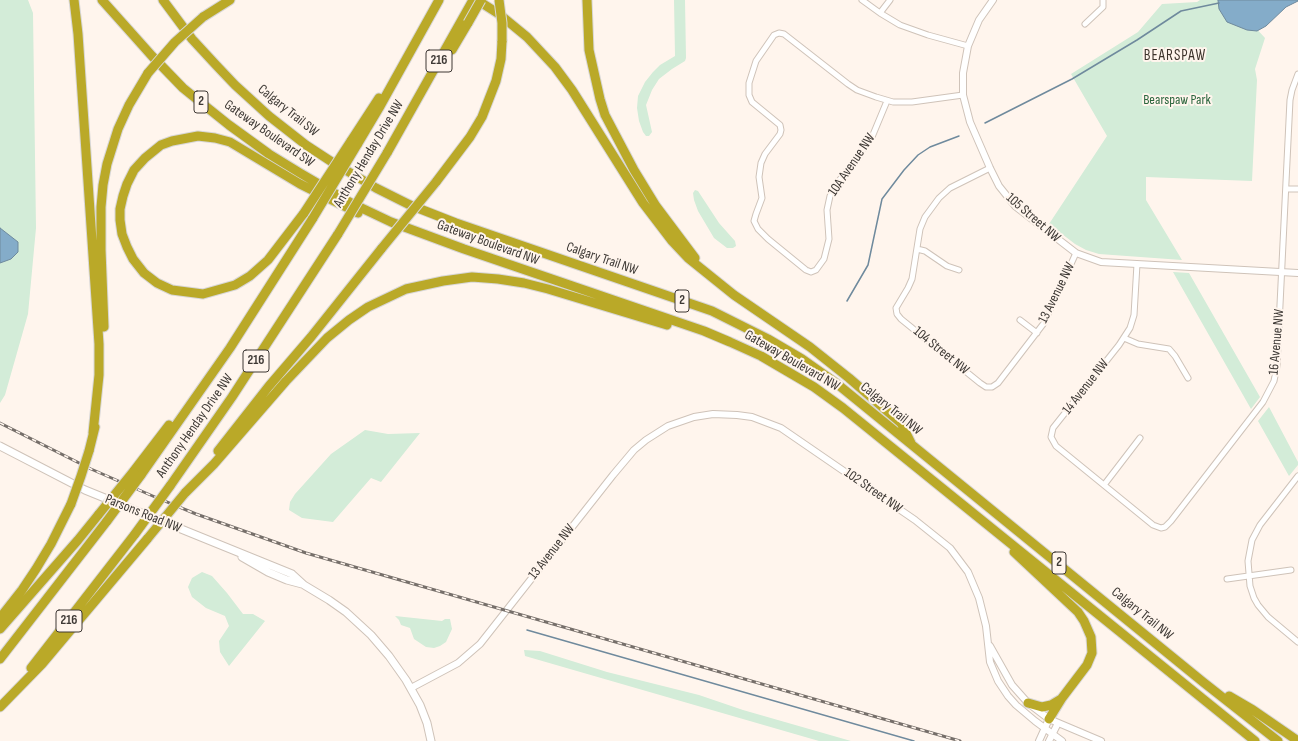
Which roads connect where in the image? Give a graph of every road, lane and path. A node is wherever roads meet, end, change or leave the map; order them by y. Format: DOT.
graph roads {
  1 [pos="74,0"];
  2 [pos="102,0"];
  3 [pos="163,0"];
  4 [pos="230,0"];
  5 [pos="439,0"];
  6 [pos="473,0"];
  7 [pos="477,0"];
  8 [pos="481,0"];
  9 [pos="499,0"];
  10 [pos="587,0"];
  11 [pos="862,0"];
  12 [pos="890,0"];
  13 [pos="993,0"];
  14 [pos="1103,0"];
  15 [pos="880,13"];
  16 [pos="465,22"];
  17 [pos="1085,24"];
  18 [pos="968,46"];
  19 [pos="1298,74"];
  20 [pos="963,95"];
  21 [pos="887,101"];
  22 [pos="354,143"];
  23 [pos="990,168"];
  24 [pos="1286,189"];
  25 [pos="1298,189"];
  26 [pos="422,210"];
  27 [pos="407,228"];
  28 [pos="464,249"];
  29 [pos="917,249"];
  30 [pos="1076,253"];
  31 [pos="1137,264"];
  32 [pos="959,270"];
  33 [pos="1282,271"];
  34 [pos="1298,273"];
  35 [pos="708,275"];
  36 [pos="1020,320"];
  37 [pos="704,331"];
  38 [pos="1037,333"];
  39 [pos="1124,338"];
  40 [pos="1188,378"];
  41 [pos="990,388"];
  42 [pos="694,417"];
  43 [pos="93,433"];
  44 [pos="1140,438"];
  45 [pos="0,446"];
  46 [pos="913,446"];
  47 [pos="137,473"];
  48 [pos="1298,476"];
  49 [pos="1104,485"];
  50 [pos="185,493"];
  51 [pos="996,531"];
  52 [pos="1291,570"];
  53 [pos="1249,576"];
  54 [pos="1227,579"];
  55 [pos="0,618"];
  56 [pos="0,629"];
  57 [pos="1298,642"];
  58 [pos="988,644"];
  59 [pos="0,659"];
  60 [pos="1203,682"];
  61 [pos="411,688"];
  62 [pos="1062,698"];
  63 [pos="1028,702"];
  64 [pos="0,707"];
  65 [pos="1049,719"];
  66 [pos="1058,723"];
  67 [pos="1044,729"];
  68 [pos="1052,734"];
  69 [pos="431,741"];
  70 [pos="1039,741"];
  71 [pos="1049,741"];
  72 [pos="1062,741"];
  73 [pos="1101,741"];
  74 [pos="1255,741"];
  75 [pos="1278,741"];
  76 [pos="1298,741"];
  1 -- 43 [label="highway"];
  2 -- 27 [label="highway, Gateway Boulevard SW / 2"];
  3 -- 26 [label="highway, Calgary Trail SW / 2"];
  4 -- 43 [label="highway, bridge"];
  5 -- 22 [label="highway, 216"];
  6 -- 16 [label="highway"];
  7 -- 35 [label="highway"];
  8 -- 16 [label="highway, bridge"];
  9 -- 50 [label="highway, bridge"];
  10 -- 35 [label="highway"];
  11 -- 15 [label="street"];
  12 -- 15 [label="street"];
  13 -- 18 [label="street, 105 Street NW"];
  14 -- 17 [label="street"];
  15 -- 18 [label="street"];
  16 -- 64 [label="highway, Anthony Henday Drive NW / 216, bridge"];
  18 -- 20 [label="street, 105 Street NW"];
  19 -- 24 [label="street, 16 Avenue NW"];
  20 -- 21 [label="street"];
  20 -- 23 [label="street, 105 Street NW"];
  21 -- 21 [label="street, 10A Avenue NW"];
  22 -- 28 [label="highway, bridge"];
  22 -- 47 [label="highway, Anthony Henday Drive NW / 216, bridge"];
  23 -- 29 [label="street"];
  23 -- 30 [label="street, 105 Street NW"];
  24 -- 25 [label="street"];
  24 -- 33 [label="street, 16 Avenue NW"];
  26 -- 46 [label="highway, Calgary Trail NW / 2"];
  27 -- 28 [label="highway, Gateway Boulevard NW / 2"];
  28 -- 37 [label="highway, Gateway Boulevard NW / 2"];
  29 -- 32 [label="street"];
  29 -- 41 [label="street, 104 Street NW"];
  30 -- 31 [label="street, 105 Street NW"];
  30 -- 38 [label="street, 13 Avenue NW"];
  31 -- 33 [label="street, 105 Street NW"];
  31 -- 39 [label="street, 14 Avenue NW"];
  33 -- 34 [label="street, 105 Street NW"];
  33 -- 49 [label="street, 16 Avenue NW"];
  35 -- 46 [label="highway"];
  36 -- 38 [label="street, 13 Avenue NW"];
  37 -- 50 [label="highway"];
  37 -- 51 [label="highway, Gateway Boulevard NW / 2"];
  38 -- 41 [label="street, 13 Avenue NW"];
  39 -- 40 [label="street"];
  39 -- 49 [label="street, 14 Avenue NW"];
  42 -- 58 [label="street, 102 Street NW"];
  42 -- 61 [label="street, 13 Avenue NW"];
  43 -- 55 [label="highway, bridge"];
  44 -- 49 [label="street"];
  45 -- 61 [label="main road, Parsons Road NW"];
  46 -- 60 [label="highway, Calgary Trail NW / 2"];
  47 -- 56 [label="highway, bridge"];
  47 -- 59 [label="highway, Anthony Henday Drive NW / 216, bridge"];
  48 -- 53 [label="street"];
  50 -- 64 [label="highway, bridge"];
  51 -- 62 [label="highway"];
  51 -- 74 [label="highway, Gateway Boulevard NW / 2"];
  52 -- 53 [label="street"];
  53 -- 54 [label="street"];
  53 -- 57 [label="street"];
  58 -- 63 [label="street, 102 Street NW"];
  58 -- 67 [label="street, 102 Street NW"];
  60 -- 75 [label="highway, Calgary Trail NW / 2"];
  60 -- 76 [label="highway"];
  61 -- 69 [label="main road, Parsons Road NW"];
  62 -- 63 [label="highway"];
  62 -- 65 [label="highway"];
  63 -- 65 [label="street, 102 Street NW"];
  65 -- 66 [label="street, 102 Street NW"];
  65 -- 67 [label="street"];
  66 -- 68 [label="street"];
  66 -- 73 [label="street, 102 Street NW"];
  67 -- 68 [label="street, 102 Street NW"];
  67 -- 70 [label="street"];
  68 -- 71 [label="street"];
  68 -- 72 [label="street, 102 Street NW"];
}
